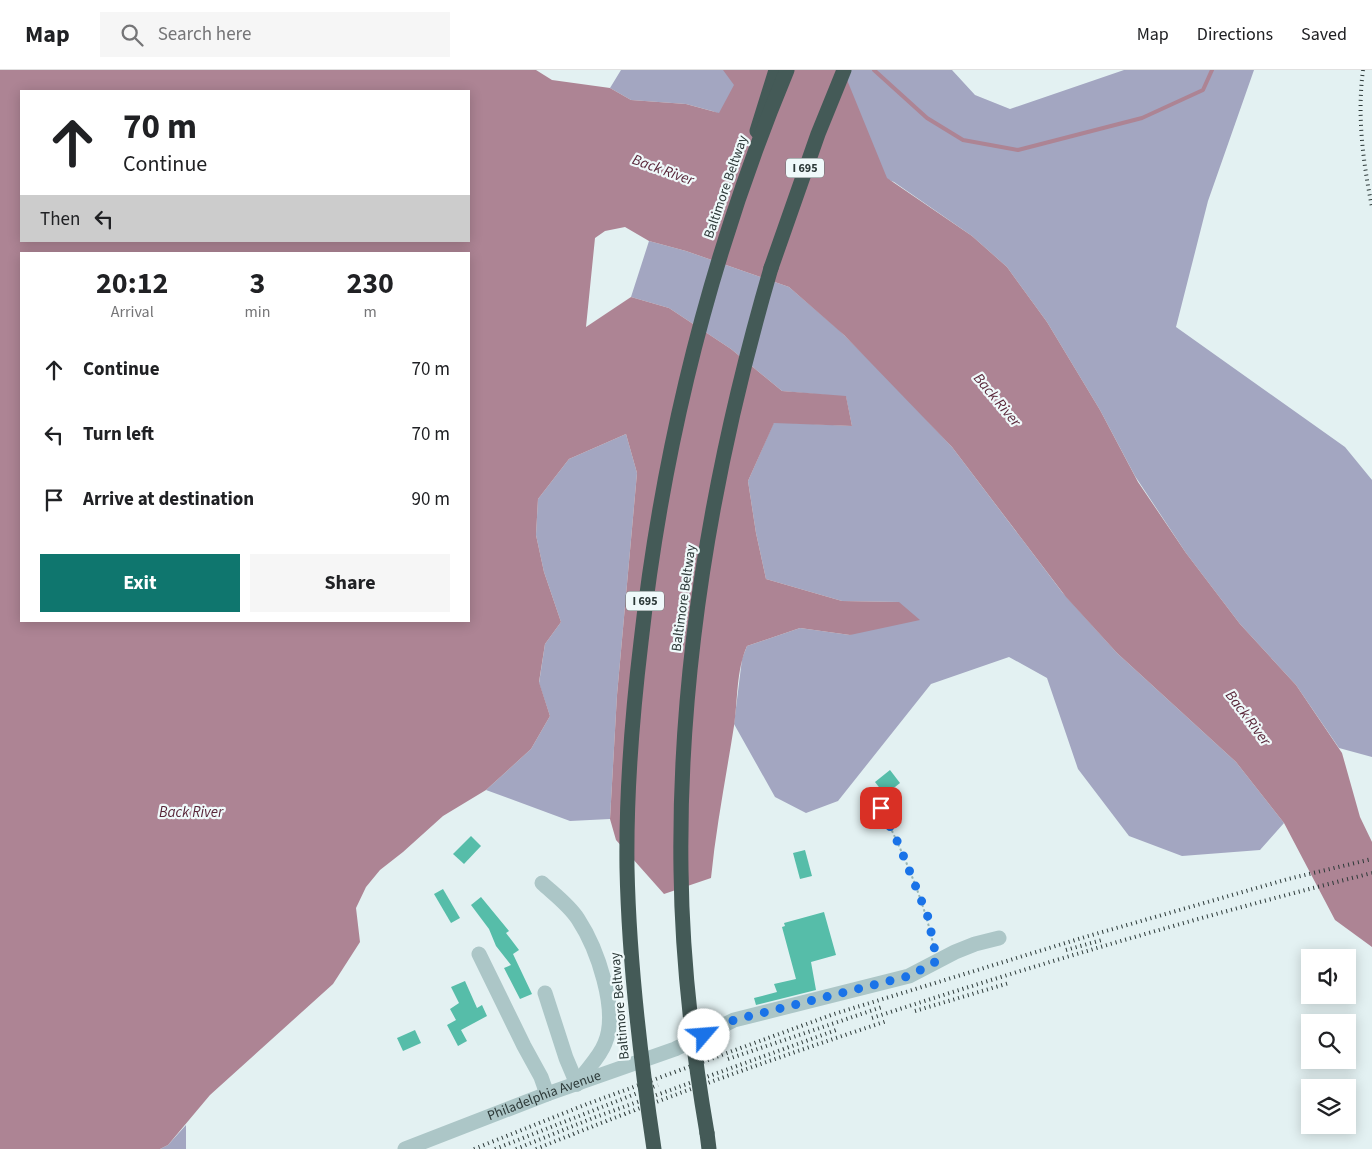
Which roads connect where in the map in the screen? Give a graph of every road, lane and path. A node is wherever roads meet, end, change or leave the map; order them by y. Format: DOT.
graph roads {
  1 [pos="776,70"];
  2 [pos="787,70"];
  3 [pos="844,70"];
  4 [pos="743,184"];
  5 [pos="881,808"];
  6 [pos="542,883"];
  7 [pos="999,938"];
  8 [pos="479,954"];
  9 [pos="937,961"];
  10 [pos="545,993"];
  11 [pos="577,1084"];
  12 [pos="547,1094"];
  13 [pos="405,1149"];
  14 [pos="654,1149"];
  15 [pos="709,1149"];
  1 -- 4 [label="highway, bridge"];
  2 -- 4 [label="highway, Baltimore Beltway / I 695, bridge"];
  3 -- 15 [label="highway, Baltimore Beltway / I 695, bridge"];
  4 -- 14 [label="highway, Baltimore Beltway / I 695, bridge"];
  5 -- 9 [label="path"];
  6 -- 11 [label="street"];
  7 -- 9 [label="street, Philadelphia Avenue"];
  8 -- 12 [label="street"];
  9 -- 11 [label="street, Philadelphia Avenue"];
  10 -- 11 [label="street"];
  11 -- 12 [label="street, Philadelphia Avenue"];
  12 -- 13 [label="street, Philadelphia Avenue"];
}
